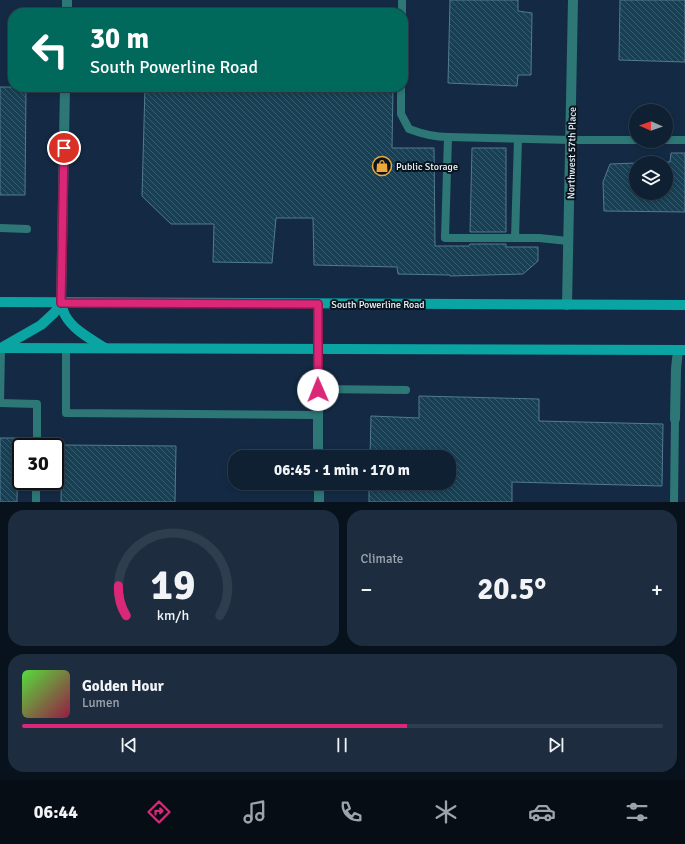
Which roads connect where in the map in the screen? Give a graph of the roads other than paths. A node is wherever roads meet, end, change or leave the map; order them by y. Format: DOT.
graph roads {
  1 [pos="574,0"];
  2 [pos="65,92"];
  3 [pos="401,92"];
  4 [pos="448,137"];
  5 [pos="518,139"];
  6 [pos="571,140"];
  7 [pos="629,140"];
  8 [pos="673,140"];
  9 [pos="685,140"];
  10 [pos="0,228"];
  11 [pos="27,229"];
  12 [pos="514,238"];
  13 [pos="568,241"];
  14 [pos="0,302"];
  15 [pos="61,303"];
  16 [pos="318,304"];
  17 [pos="567,305"];
  18 [pos="685,305"];
  19 [pos="1,348"];
  20 [pos="66,348"];
  21 [pos="105,348"];
  22 [pos="318,350"];
  23 [pos="681,350"];
  24 [pos="318,390"];
  25 [pos="406,390"];
  26 [pos="0,402"];
  27 [pos="318,415"];
  28 [pos="675,420"];
  29 [pos="37,438"];
  30 [pos="318,450"];
  31 [pos="36,490"];
  32 [pos="319,490"];
  33 [pos="36,502"];
  34 [pos="319,502"];
  35 [pos="674,502"];
  1 -- 6 [label="street, Northwest 57th Place"];
  2 -- 15 [label="street"];
  3 -- 4 [label="lane"];
  4 -- 5 [label="lane"];
  4 -- 12 [label="lane"];
  5 -- 6 [label="lane"];
  5 -- 12 [label="lane"];
  6 -- 7 [label="lane"];
  6 -- 13 [label="street, Northwest 57th Place"];
  8 -- 9 [label="lane"];
  10 -- 11 [label="lane"];
  12 -- 13 [label="lane"];
  13 -- 17 [label="street, Northwest 57th Place"];
  14 -- 15 [label="main road, South Powerline Road"];
  15 -- 16 [label="main road, South Powerline Road"];
  15 -- 19 [label="main road"];
  15 -- 21 [label="main road"];
  16 -- 17 [label="main road, South Powerline Road"];
  16 -- 22 [label="street"];
  17 -- 18 [label="main road, South Powerline Road"];
  19 -- 20 [label="main road"];
  19 -- 26 [label="lane"];
  20 -- 21 [label="main road"];
  20 -- 27 [label="lane"];
  21 -- 22 [label="main road"];
  22 -- 23 [label="main road"];
  22 -- 24 [label="street"];
  23 -- 28 [label="street"];
  24 -- 25 [label="lane"];
  24 -- 27 [label="street"];
  26 -- 29 [label="lane"];
  27 -- 30 [label="street"];
  28 -- 35 [label="lane"];
  31 -- 33 [label="lane"];
  32 -- 34 [label="street"];
}
